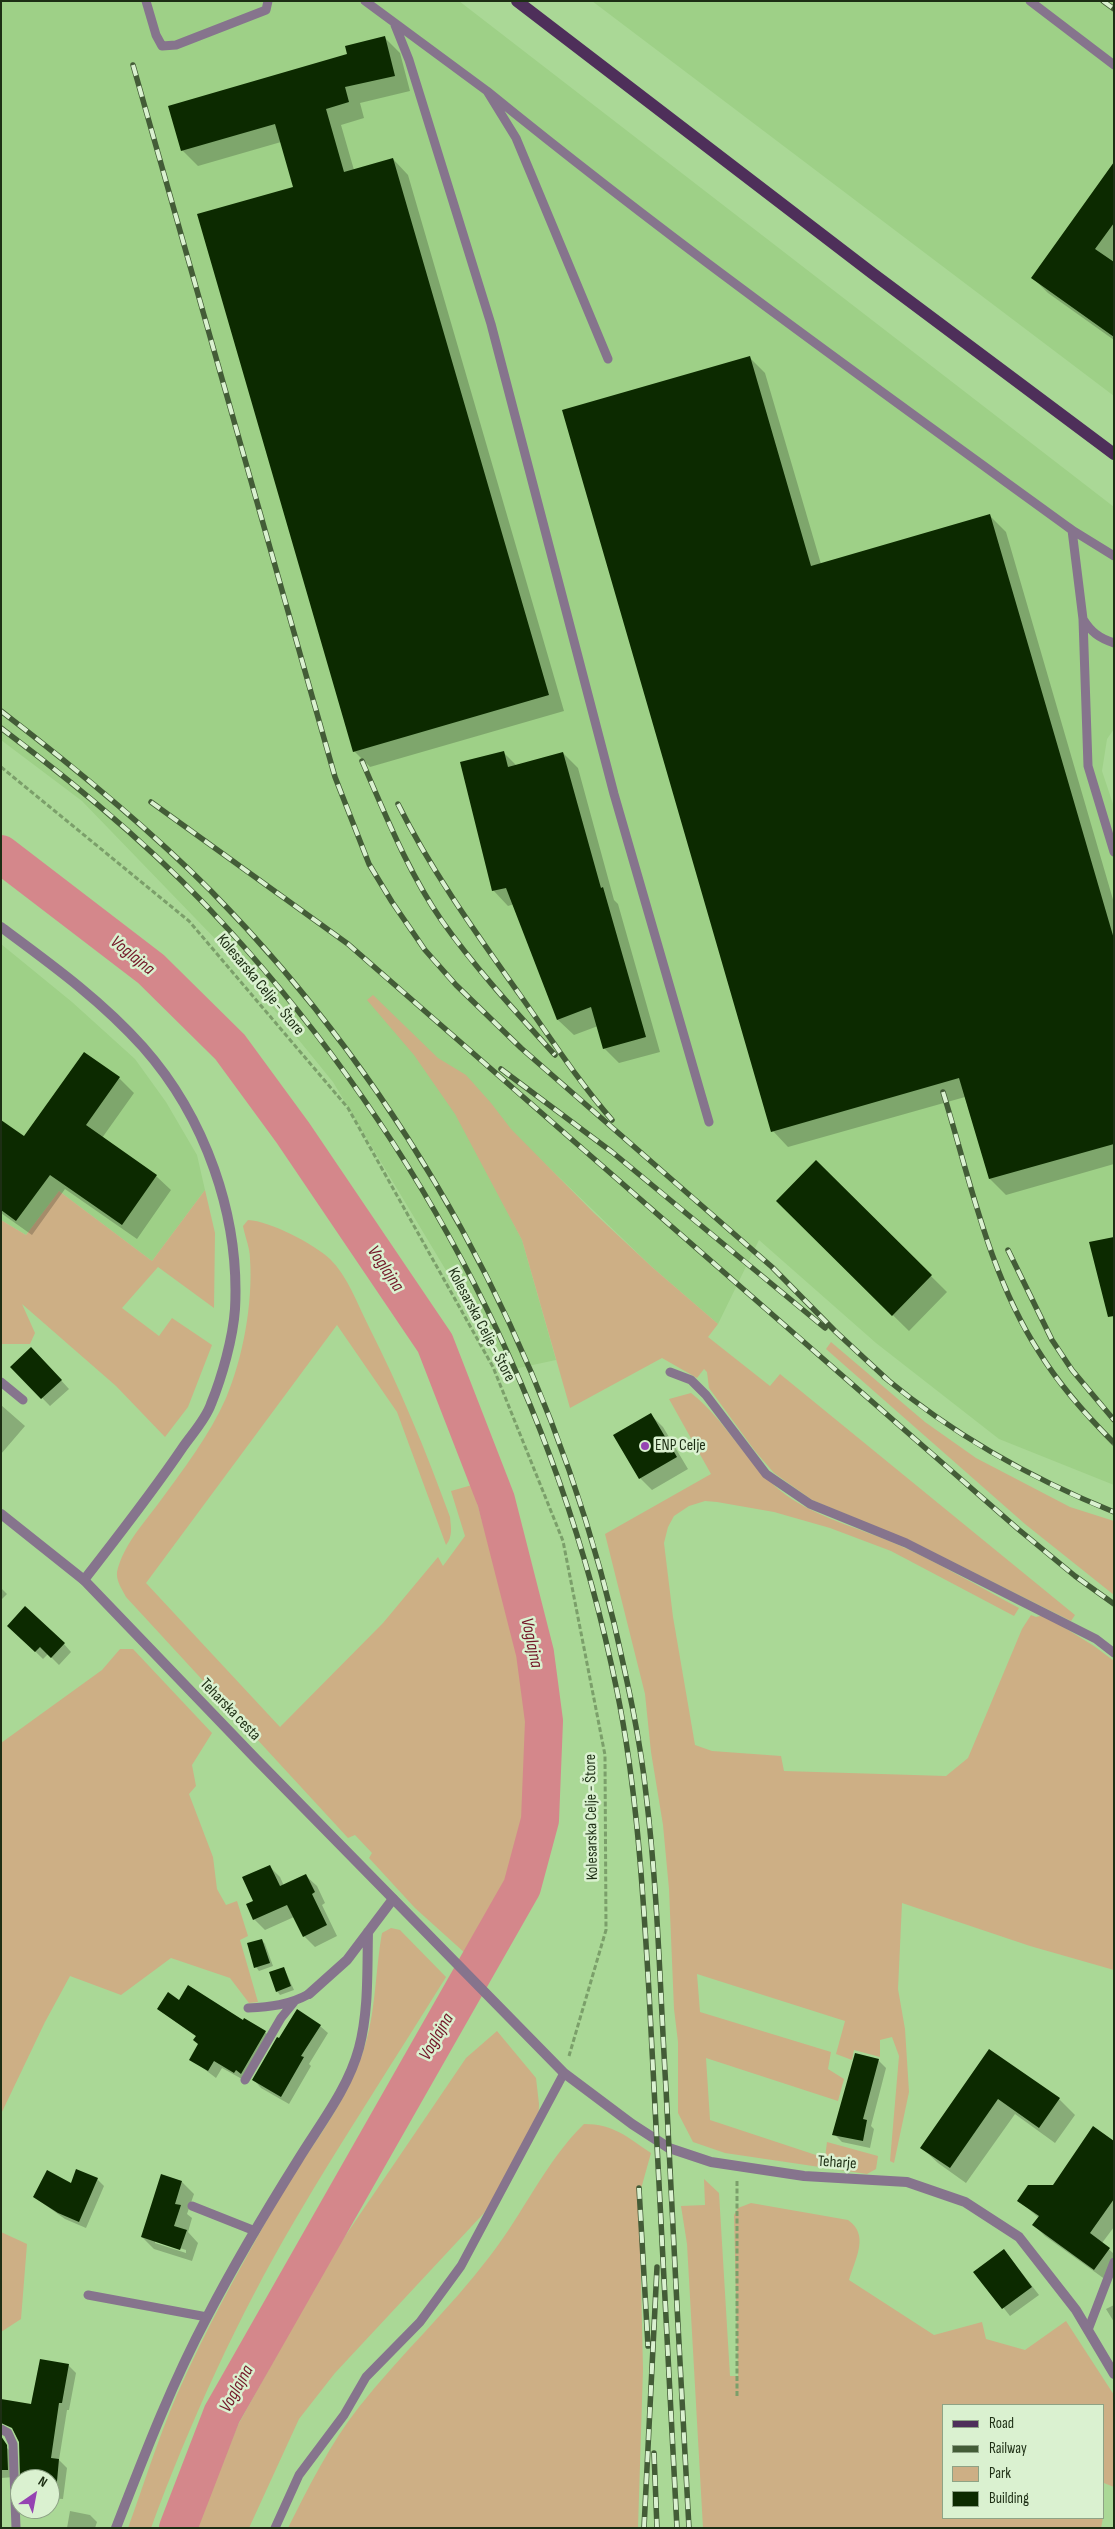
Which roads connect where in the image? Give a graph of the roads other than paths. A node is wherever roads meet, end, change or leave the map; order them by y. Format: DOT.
graph roads {
  1 [pos="146,1"];
  2 [pos="268,1"];
  3 [pos="365,1"];
  4 [pos="517,1"];
  5 [pos="1030,1"];
  6 [pos="395,24"];
  7 [pos="1114,66"];
  8 [pos="487,91"];
  9 [pos="608,359"];
  10 [pos="1114,454"];
  11 [pos="1072,530"];
  12 [pos="1114,556"];
  13 [pos="1083,619"];
  14 [pos="1114,643"];
  15 [pos="1114,852"];
  16 [pos="1,927"];
  17 [pos="708,1122"];
  18 [pos="670,1372"];
  19 [pos="1,1382"];
  20 [pos="23,1400"];
  21 [pos="1,1514"];
  22 [pos="84,1580"];
  23 [pos="1114,1653"];
  24 [pos="393,1899"];
  25 [pos="368,1932"];
  26 [pos="309,1994"];
  27 [pos="294,2002"];
  28 [pos="248,2008"];
  29 [pos="519,2026"];
  30 [pos="564,2073"];
  31 [pos="245,2080"];
  32 [pos="192,2206"];
  33 [pos="255,2231"];
  34 [pos="1114,2262"];
  35 [pos="88,2295"];
  36 [pos="207,2317"];
  37 [pos="1088,2330"];
  38 [pos="1114,2374"];
  39 [pos="1,2429"];
  40 [pos="16,2528"];
  41 [pos="116,2528"];
  42 [pos="275,2528"];
  1 -- 2 [label="lane"];
  3 -- 6 [label="lane"];
  4 -- 10 [label="main road"];
  5 -- 7 [label="lane"];
  6 -- 8 [label="lane"];
  6 -- 17 [label="lane"];
  8 -- 9 [label="lane"];
  8 -- 11 [label="lane"];
  11 -- 12 [label="lane"];
  11 -- 13 [label="lane"];
  13 -- 14 [label="lane"];
  13 -- 15 [label="lane"];
  16 -- 22 [label="street"];
  18 -- 23 [label="lane"];
  19 -- 20 [label="lane"];
  21 -- 22 [label="street, Teharska cesta"];
  22 -- 24 [label="street, Teharska cesta"];
  24 -- 25 [label="street"];
  24 -- 29 [label="street, Teharska cesta"];
  25 -- 26 [label="street"];
  25 -- 33 [label="street"];
  26 -- 27 [label="lane"];
  27 -- 28 [label="lane"];
  27 -- 31 [label="lane"];
  29 -- 30 [label="street, Teharje"];
  30 -- 37 [label="street, Teharje"];
  30 -- 42 [label="lane"];
  32 -- 33 [label="lane"];
  33 -- 36 [label="street"];
  34 -- 37 [label="lane"];
  35 -- 36 [label="lane"];
  36 -- 41 [label="street"];
  37 -- 38 [label="street, Teharje"];
  39 -- 40 [label="lane"];
}
